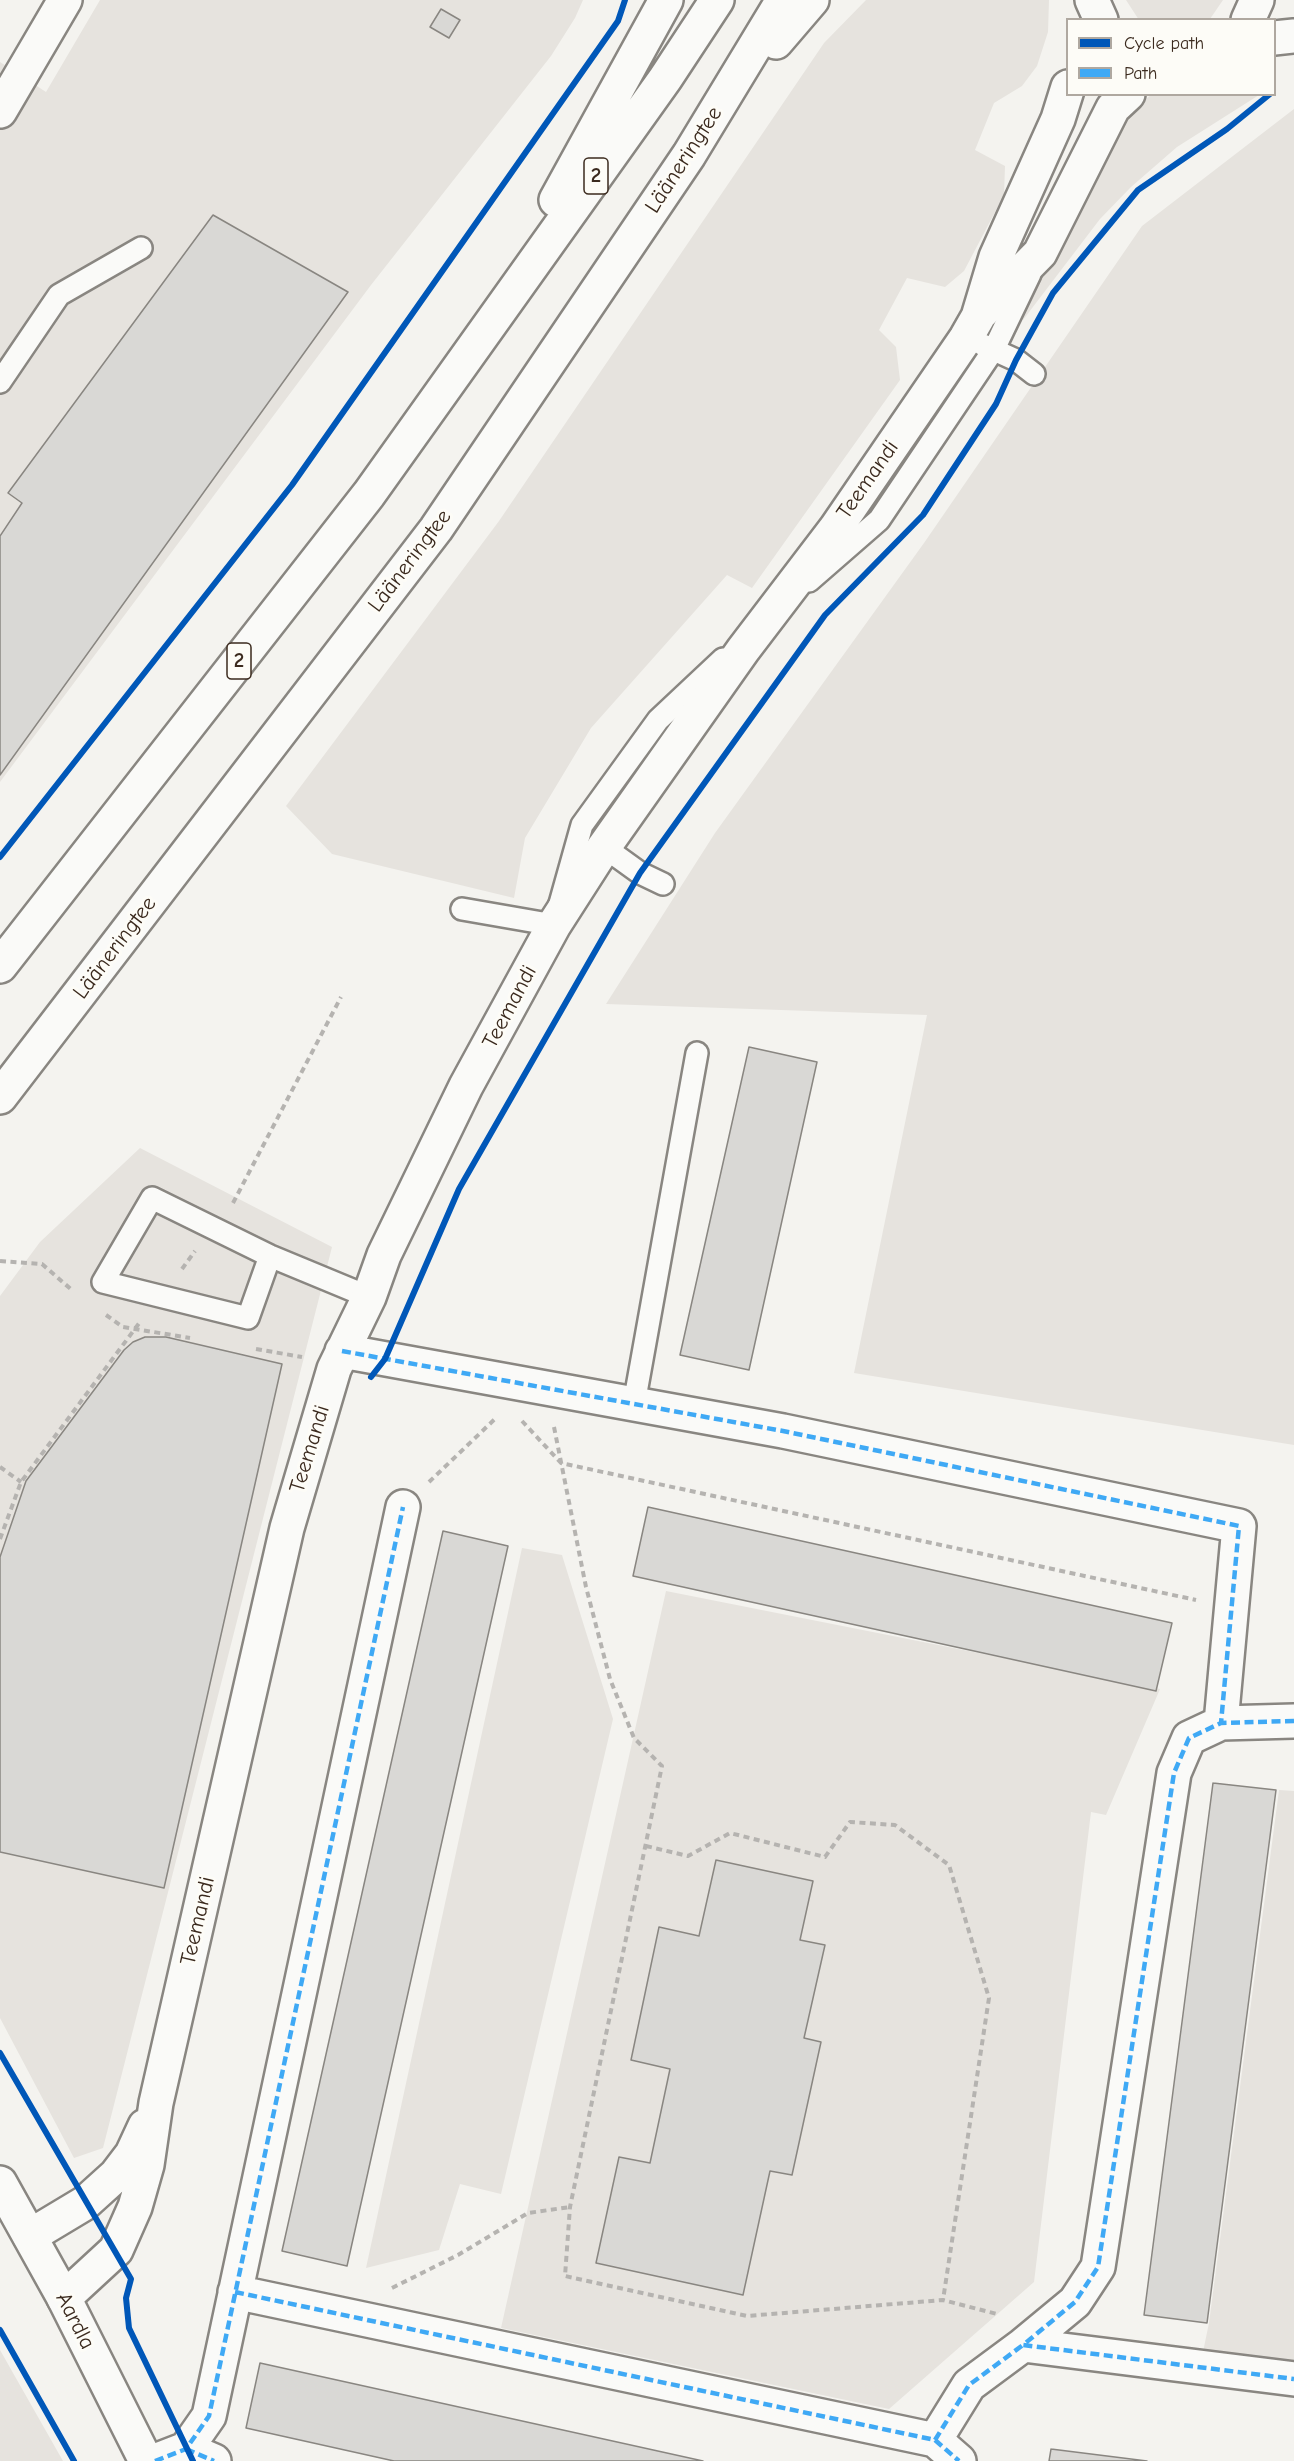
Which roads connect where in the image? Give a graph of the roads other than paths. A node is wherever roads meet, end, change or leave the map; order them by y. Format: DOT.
graph roads {
  1 [pos="65,0"];
  2 [pos="666,0"];
  3 [pos="717,0"];
  4 [pos="783,0"];
  5 [pos="812,0"];
  6 [pos="1257,0"];
  7 [pos="1249,18"];
  8 [pos="1294,36"];
  9 [pos="1276,38"];
  10 [pos="1066,93"];
  11 [pos="1126,96"];
  12 [pos="0,111"];
  13 [pos="689,155"];
  14 [pos="141,248"];
  15 [pos="979,335"];
  16 [pos="472,351"];
  17 [pos="1034,374"];
  18 [pos="0,382"];
  19 [pos="767,618"];
  20 [pos="604,847"];
  21 [pos="663,884"];
  22 [pos="462,909"];
  23 [pos="554,925"];
  24 [pos="0,966"];
  25 [pos="697,1053"];
  26 [pos="0,1097"];
  27 [pos="270,1256"];
  28 [pos="369,1297"];
  29 [pos="338,1360"];
  30 [pos="634,1404"];
  31 [pos="403,1508"];
  32 [pos="1294,1722"];
  33 [pos="1221,1723"];
  34 [pos="156,2103"];
  35 [pos="0,2182"];
  36 [pos="30,2236"];
  37 [pos="235,2292"];
  38 [pos="64,2298"];
  39 [pos="1023,2344"];
  40 [pos="1294,2379"];
  41 [pos="935,2440"];
  42 [pos="200,2455"];
  43 [pos="146,2461"];
  44 [pos="155,2461"];
  45 [pos="959,2461"];
  1 -- 12 [label="main road"];
  2 -- 16 [label="main road"];
  3 -- 16 [label="main road, 2"];
  4 -- 13 [label="main road, Lääneringtee"];
  5 -- 13 [label="main road"];
  6 -- 7 [label="main road"];
  8 -- 9 [label="main road"];
  10 -- 15 [label="main road, Teemandi"];
  11 -- 15 [label="main road, Teemandi"];
  13 -- 26 [label="main road, Lääneringtee"];
  14 -- 18 [label="lane"];
  15 -- 17 [label="lane"];
  15 -- 19 [label="main road, Teemandi"];
  16 -- 24 [label="main road, 2"];
  19 -- 20 [label="main road, Teemandi"];
  19 -- 23 [label="lane"];
  20 -- 21 [label="lane"];
  20 -- 23 [label="main road, Teemandi"];
  22 -- 23 [label="lane"];
  23 -- 28 [label="main road, Teemandi"];
  25 -- 30 [label="lane"];
  27 -- 27 [label="lane"];
  27 -- 28 [label="lane"];
  28 -- 29 [label="main road, Teemandi"];
  29 -- 30 [label="main road"];
  29 -- 34 [label="main road, Teemandi"];
  30 -- 33 [label="main road"];
  31 -- 37 [label="main road"];
  32 -- 33 [label="main road"];
  33 -- 39 [label="main road"];
  34 -- 36 [label="main road, Teemandi"];
  34 -- 38 [label="main road, Teemandi"];
  35 -- 36 [label="main road, Aardla"];
  36 -- 38 [label="main road, Aardla"];
  37 -- 41 [label="main road"];
  37 -- 42 [label="main road"];
  38 -- 43 [label="main road, Aardla"];
  39 -- 40 [label="main road"];
  39 -- 41 [label="main road"];
  41 -- 45 [label="main road"];
  42 -- 44 [label="main road"];
}
